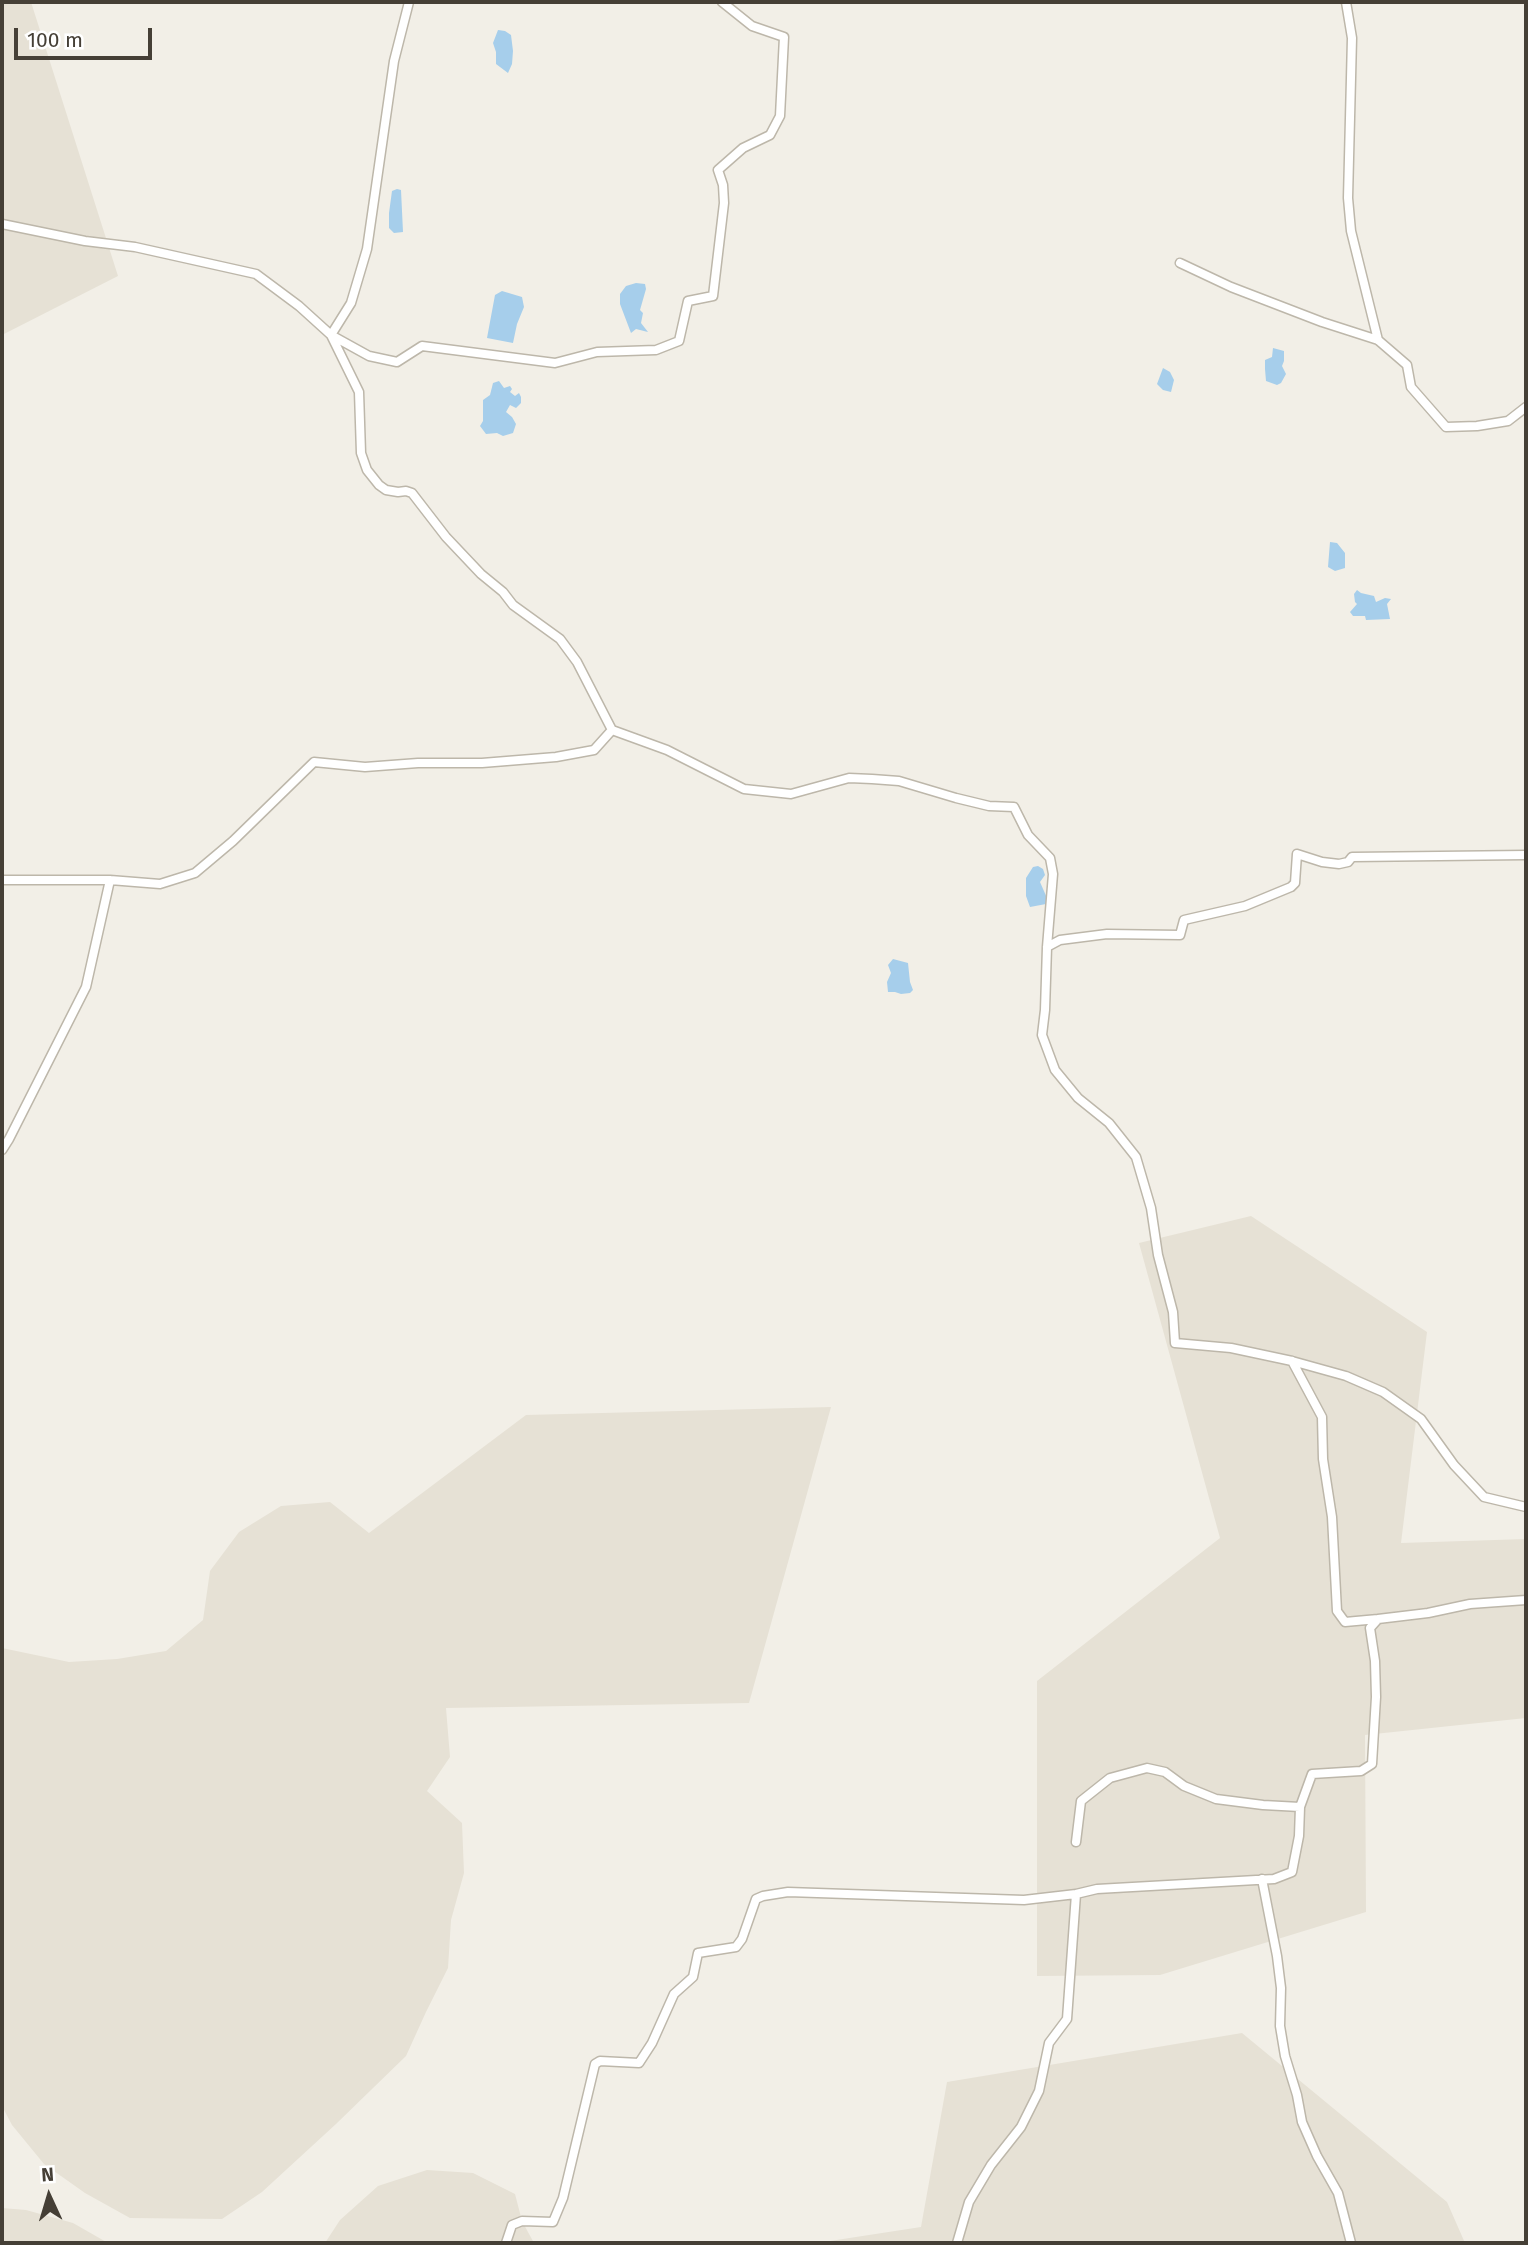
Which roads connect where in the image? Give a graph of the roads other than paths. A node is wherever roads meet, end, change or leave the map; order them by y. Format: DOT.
graph roads {
  1 [pos="409,2"];
  2 [pos="722,2"];
  3 [pos="1346,2"];
  4 [pos="2,224"];
  5 [pos="1180,263"];
  6 [pos="331,335"];
  7 [pos="1378,340"];
  8 [pos="1526,407"];
  9 [pos="612,730"];
  10 [pos="1526,855"];
  11 [pos="2,880"];
  12 [pos="110,880"];
  13 [pos="1047,947"];
  14 [pos="2,1150"];
  15 [pos="1292,1361"];
  16 [pos="1526,1507"];
  17 [pos="1526,1600"];
  18 [pos="1378,1619"];
  19 [pos="1300,1807"];
  20 [pos="1076,1842"];
  21 [pos="1262,1879"];
  22 [pos="1076,1894"];
  23 [pos="506,2243"];
  24 [pos="957,2243"];
  25 [pos="1351,2243"];
  1 -- 6 [label="street"];
  2 -- 6 [label="street"];
  3 -- 7 [label="street"];
  4 -- 6 [label="street"];
  5 -- 7 [label="street"];
  6 -- 9 [label="street"];
  7 -- 8 [label="street"];
  9 -- 12 [label="street"];
  9 -- 13 [label="street"];
  10 -- 13 [label="street"];
  11 -- 12 [label="street"];
  12 -- 14 [label="street"];
  13 -- 15 [label="street"];
  15 -- 16 [label="street"];
  15 -- 18 [label="street"];
  17 -- 18 [label="street"];
  18 -- 19 [label="street"];
  19 -- 20 [label="street"];
  19 -- 21 [label="street"];
  21 -- 22 [label="street"];
  21 -- 25 [label="street"];
  22 -- 23 [label="street"];
  22 -- 24 [label="street"];
}
